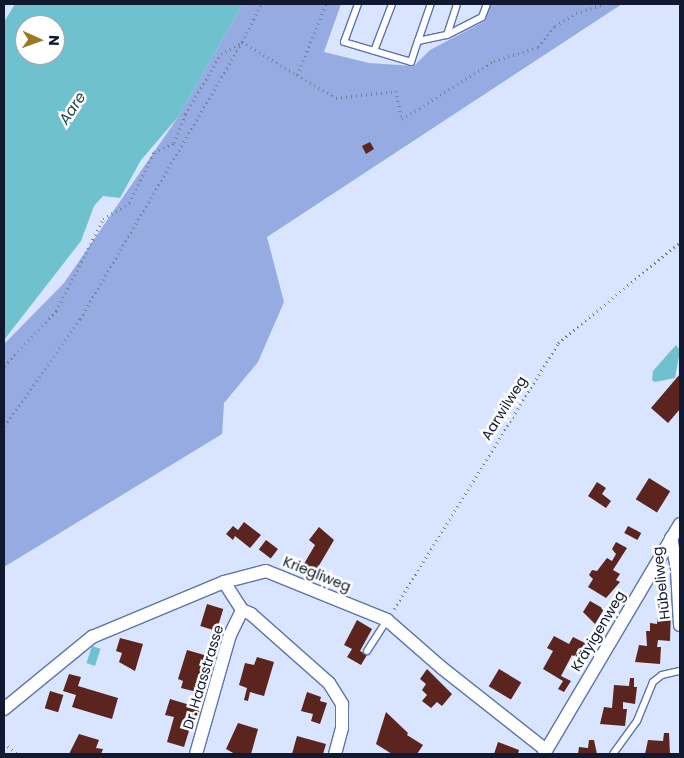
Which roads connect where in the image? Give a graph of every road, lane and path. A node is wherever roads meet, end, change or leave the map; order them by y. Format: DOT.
graph roads {
  1 [pos="261,4"];
  2 [pos="326,4"];
  3 [pos="358,4"];
  4 [pos="392,4"];
  5 [pos="431,4"];
  6 [pos="457,4"];
  7 [pos="487,4"];
  8 [pos="603,4"];
  9 [pos="447,35"];
  10 [pos="418,41"];
  11 [pos="242,42"];
  12 [pos="374,51"];
  13 [pos="297,75"];
  14 [pos="680,242"];
  15 [pos="4,366"];
  16 [pos="4,426"];
  17 [pos="680,524"];
  18 [pos="671,538"];
  19 [pos="224,582"];
  20 [pos="242,610"];
  21 [pos="387,620"];
  22 [pos="680,626"];
  23 [pos="367,651"];
  24 [pos="680,671"];
  25 [pos="4,709"];
  26 [pos="4,743"];
  27 [pos="545,752"];
  28 [pos="18,754"];
  29 [pos="196,754"];
  30 [pos="335,754"];
  31 [pos="614,754"];
  1 -- 11 [label="path"];
  2 -- 13 [label="path"];
  3 -- 12 [label="lane"];
  4 -- 12 [label="lane"];
  5 -- 10 [label="lane"];
  6 -- 9 [label="lane"];
  7 -- 9 [label="lane"];
  8 -- 13 [label="path"];
  9 -- 10 [label="lane"];
  10 -- 12 [label="lane"];
  11 -- 13 [label="path"];
  11 -- 15 [label="path"];
  11 -- 16 [label="path"];
  14 -- 21 [label="path, Aarwilweg"];
  17 -- 18 [label="street, Kräyigenweg"];
  18 -- 22 [label="street, Hübeliweg"];
  18 -- 27 [label="street, Kräyigenweg"];
  19 -- 20 [label="street"];
  19 -- 21 [label="street, Kriegliweg"];
  19 -- 25 [label="street, Kriegliweg"];
  20 -- 29 [label="street, Dr. Haasstrasse"];
  20 -- 30 [label="street"];
  21 -- 23 [label="lane"];
  21 -- 27 [label="street, Kriegliweg"];
  24 -- 31 [label="lane"];
  26 -- 28 [label="path"];
}
